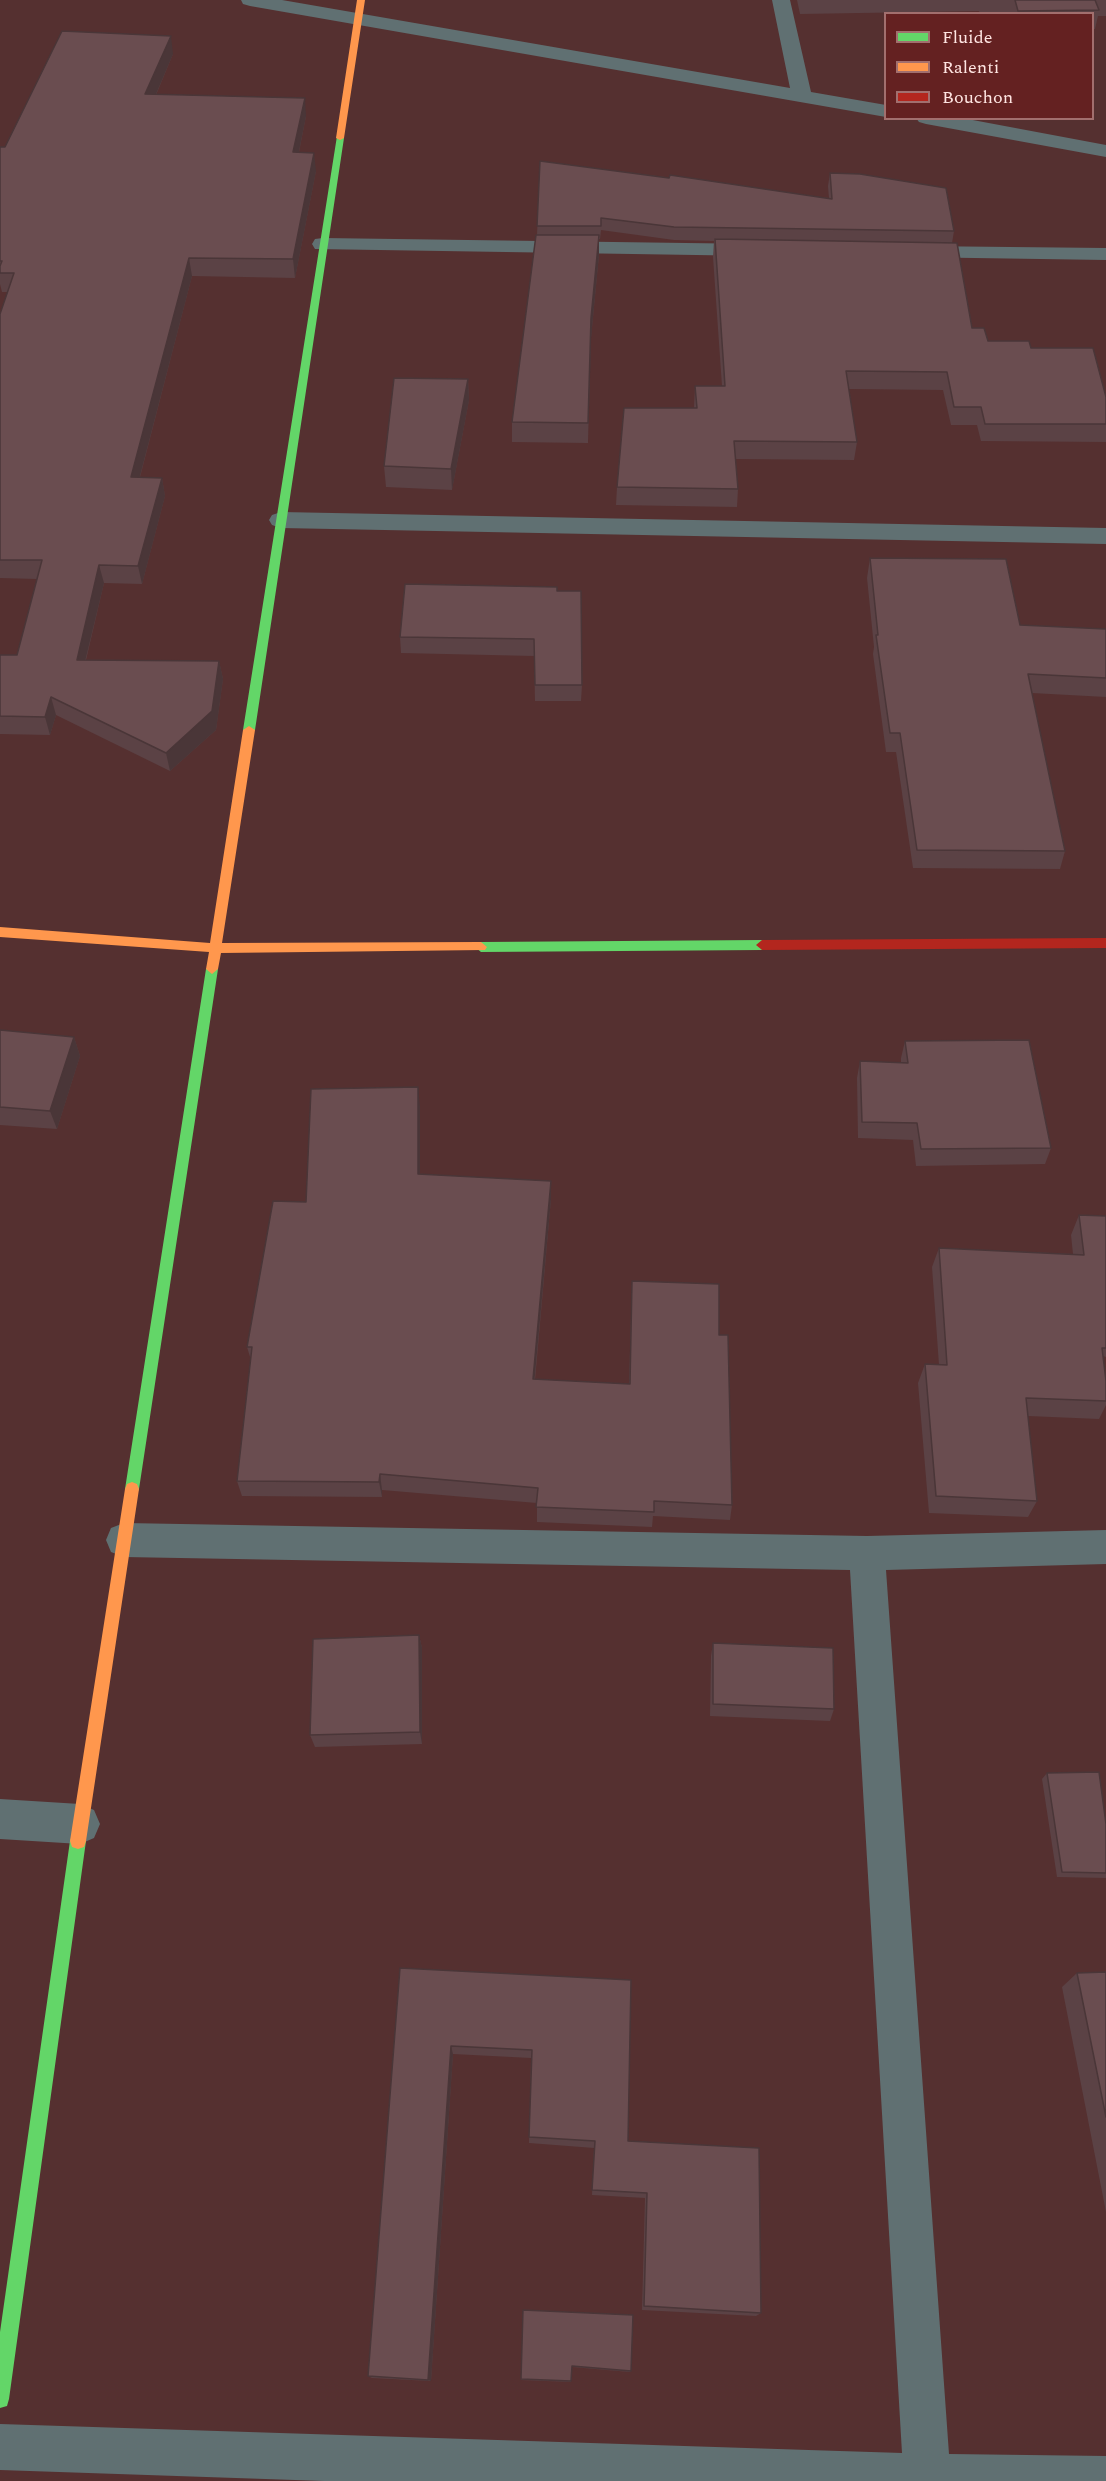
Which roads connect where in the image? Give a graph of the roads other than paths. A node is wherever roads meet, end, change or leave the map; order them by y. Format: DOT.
graph roads {
  1 [pos="250,0"];
  2 [pos="781,0"];
  3 [pos="359,9"];
  4 [pos="802,96"];
  5 [pos="884,111"];
  6 [pos="937,120"];
  7 [pos="1106,151"];
  8 [pos="323,244"];
  9 [pos="774,250"];
  10 [pos="892,252"];
  11 [pos="1106,254"];
  12 [pos="281,520"];
  13 [pos="1106,536"];
  14 [pos="0,932"];
  15 [pos="1106,943"];
  16 [pos="214,948"];
  17 [pos="124,1540"];
  18 [pos="1106,1547"];
  19 [pos="867,1553"];
  20 [pos="0,1819"];
  21 [pos="80,1824"];
  22 [pos="0,2399"];
  23 [pos="0,2447"];
  24 [pos="927,2477"];
  25 [pos="1106,2480"];
  1 -- 3 [label="street"];
  2 -- 4 [label="street"];
  3 -- 4 [label="street"];
  3 -- 8 [label="street"];
  4 -- 5 [label="street"];
  6 -- 7 [label="street"];
  8 -- 9 [label="street"];
  8 -- 12 [label="street"];
  10 -- 11 [label="street"];
  12 -- 13 [label="street"];
  12 -- 16 [label="street"];
  14 -- 16 [label="street"];
  15 -- 16 [label="street"];
  16 -- 17 [label="street"];
  17 -- 19 [label="street"];
  17 -- 21 [label="street"];
  18 -- 19 [label="street"];
  19 -- 24 [label="street"];
  20 -- 21 [label="street"];
  21 -- 22 [label="street"];
  23 -- 24 [label="street"];
  24 -- 25 [label="street"];
}
